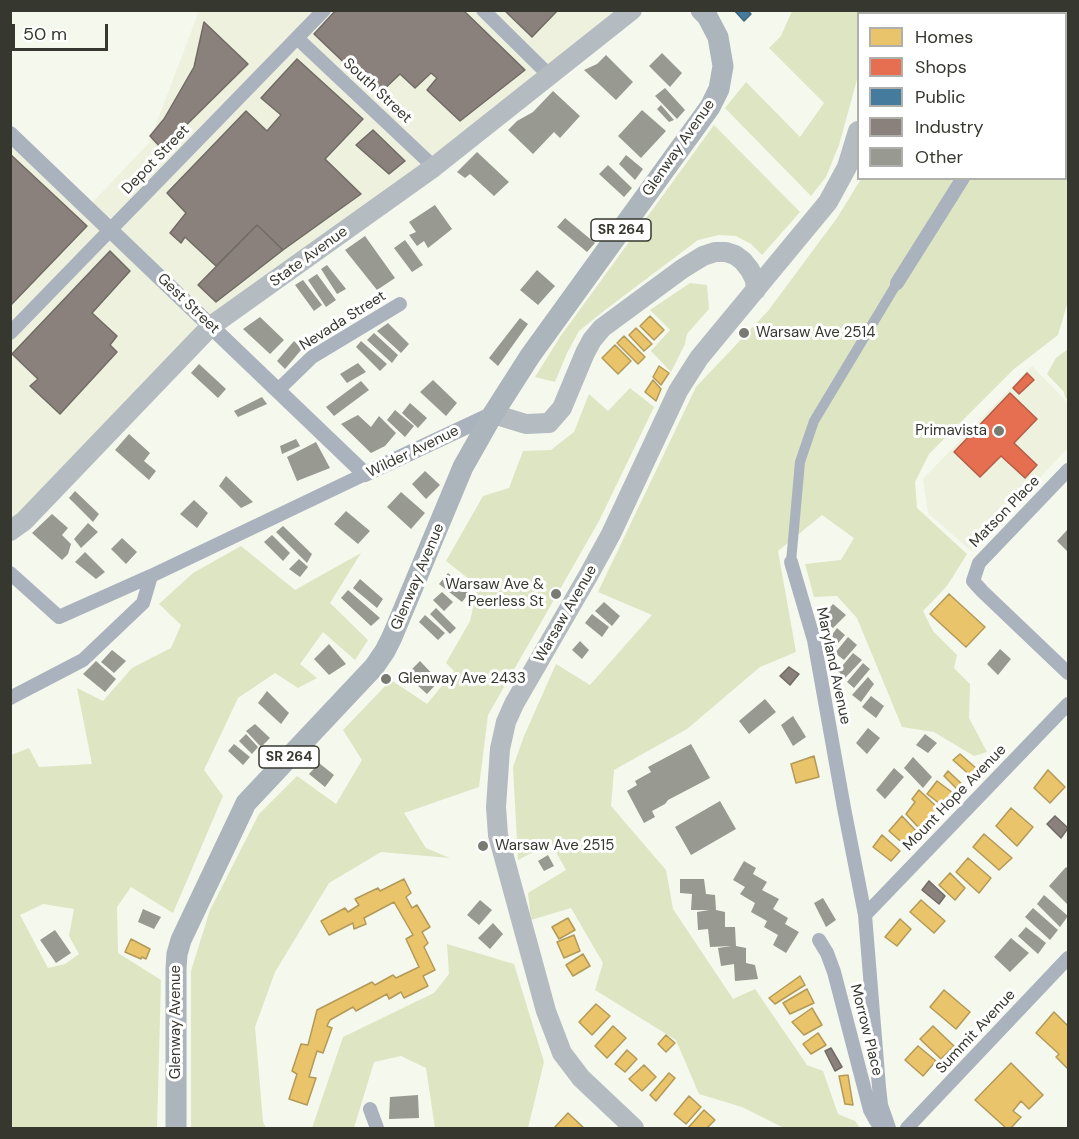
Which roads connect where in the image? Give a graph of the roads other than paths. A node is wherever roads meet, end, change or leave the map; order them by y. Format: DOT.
graph roads {
  1 [pos="324,10"];
  2 [pos="483,10"];
  3 [pos="632,10"];
  4 [pos="701,10"];
  5 [pos="297,38"];
  6 [pos="550,76"];
  7 [pos="10,134"];
  8 [pos="857,134"];
  9 [pos="434,167"];
  10 [pos="962,180"];
  11 [pos="111,230"];
  12 [pos="897,283"];
  13 [pos="756,290"];
  14 [pos="400,304"];
  15 [pos="211,326"];
  16 [pos="10,333"];
  17 [pos="278,390"];
  18 [pos="493,414"];
  19 [pos="1068,470"];
  20 [pos="365,474"];
  21 [pos="10,531"];
  22 [pos="791,562"];
  23 [pos="10,573"];
  24 [pos="151,576"];
  25 [pos="1068,673"];
  26 [pos="10,698"];
  27 [pos="1068,704"];
  28 [pos="865,915"];
  29 [pos="819,940"];
  30 [pos="1068,958"];
  31 [pos="370,1109"];
  32 [pos="176,1128"];
  33 [pos="377,1128"];
  34 [pos="634,1128"];
  35 [pos="882,1128"];
  36 [pos="889,1128"];
  37 [pos="907,1128"];
  1 -- 5 [label="street, Depot Street"];
  2 -- 6 [label="street"];
  3 -- 6 [label="main road, State Avenue"];
  4 -- 18 [label="main road, Glenway Avenue / SR 264"];
  5 -- 9 [label="street, South Street"];
  5 -- 11 [label="street, Depot Street"];
  6 -- 9 [label="main road, State Avenue"];
  7 -- 11 [label="street, Gest Street"];
  8 -- 13 [label="main road, Warsaw Avenue"];
  9 -- 15 [label="main road, State Avenue"];
  10 -- 12 [label="street, Maryland Avenue"];
  11 -- 15 [label="street, Gest Street"];
  11 -- 16 [label="street, Depot Street"];
  12 -- 22 [label="street, Maryland Avenue"];
  13 -- 18 [label="main road"];
  13 -- 34 [label="main road, Warsaw Avenue"];
  14 -- 17 [label="street, Nevada Street"];
  15 -- 17 [label="street, Gest Street"];
  15 -- 21 [label="main road, State Avenue"];
  17 -- 20 [label="street, Gest Street"];
  18 -- 20 [label="street, Wilder Avenue"];
  18 -- 32 [label="main road, Glenway Avenue / SR 264"];
  19 -- 25 [label="street, Matson Place"];
  20 -- 24 [label="street, Wilder Avenue"];
  22 -- 28 [label="street, Maryland Avenue"];
  23 -- 24 [label="street, Wilder Avenue"];
  24 -- 26 [label="street"];
  27 -- 28 [label="street, Mount Hope Avenue"];
  28 -- 36 [label="street, Maryland Avenue"];
  29 -- 35 [label="street, Morrow Place"];
  30 -- 37 [label="street, Summit Avenue"];
  31 -- 33 [label="street"];
}
